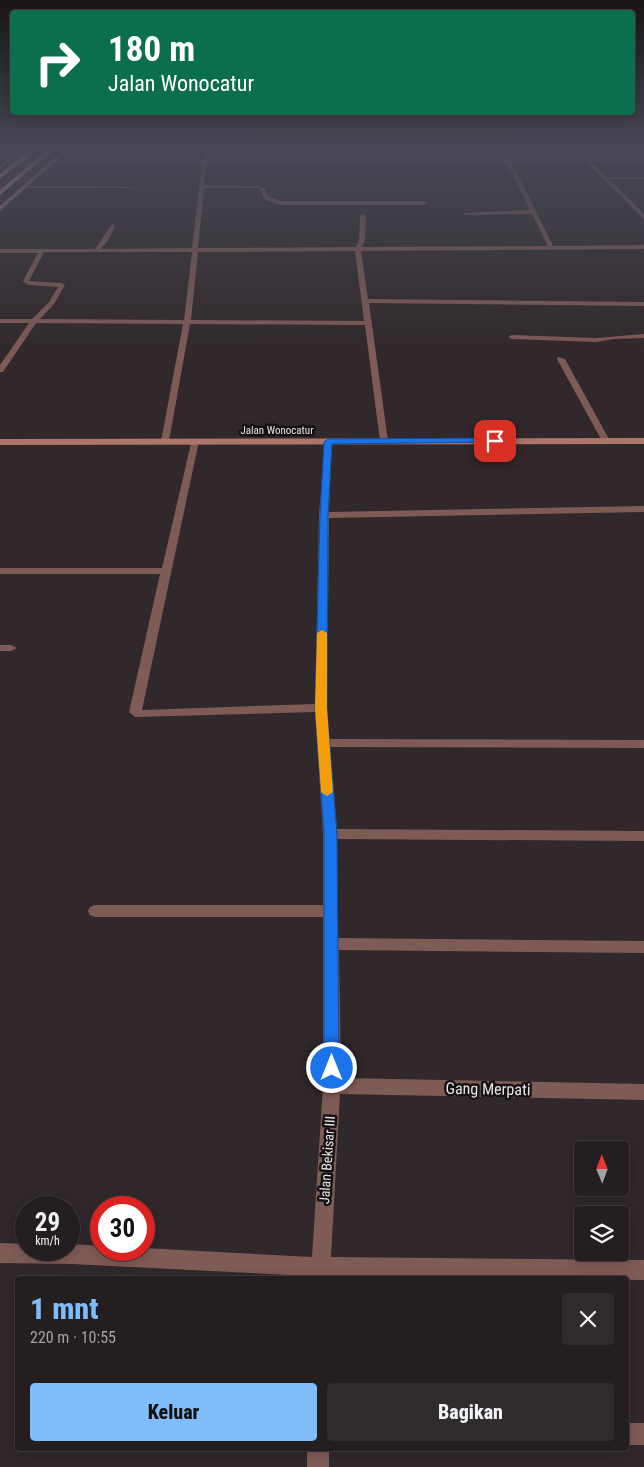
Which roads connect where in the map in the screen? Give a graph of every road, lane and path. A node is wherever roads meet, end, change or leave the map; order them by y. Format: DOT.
graph roads {
  1 [pos="197,219"];
  2 [pos="362,219"];
  3 [pos="538,219"];
  4 [pos="112,226"];
  5 [pos="551,247"];
  6 [pos="644,247"];
  7 [pos="194,249"];
  8 [pos="358,249"];
  9 [pos="97,250"];
  10 [pos="0,251"];
  11 [pos="42,251"];
  12 [pos="366,301"];
  13 [pos="644,304"];
  14 [pos="0,321"];
  15 [pos="34,321"];
  16 [pos="187,323"];
  17 [pos="367,323"];
  18 [pos="644,336"];
  19 [pos="512,337"];
  20 [pos="561,359"];
  21 [pos="0,370"];
  22 [pos="644,440"];
  23 [pos="164,441"];
  24 [pos="195,441"];
  25 [pos="384,441"];
  26 [pos="606,441"];
  27 [pos="0,442"];
  28 [pos="328,442"];
  29 [pos="644,509"];
  30 [pos="324,516"];
  31 [pos="0,570"];
  32 [pos="166,571"];
  33 [pos="321,708"];
  34 [pos="324,743"];
  35 [pos="644,744"];
  36 [pos="330,834"];
  37 [pos="644,836"];
  38 [pos="331,910"];
  39 [pos="95,911"];
  40 [pos="331,944"];
  41 [pos="644,947"];
  42 [pos="332,1086"];
  43 [pos="644,1092"];
  44 [pos="0,1253"];
  45 [pos="644,1270"];
  46 [pos="320,1273"];
  47 [pos="629,1434"];
  48 [pos="644,1434"];
  49 [pos="318,1451"];
  50 [pos="318,1467"];
  1 -- 7 [label="street"];
  2 -- 8 [label="street"];
  3 -- 5 [label="street"];
  4 -- 9 [label="street"];
  5 -- 6 [label="street"];
  5 -- 8 [label="street"];
  7 -- 8 [label="street"];
  7 -- 9 [label="street"];
  7 -- 16 [label="street"];
  8 -- 12 [label="street"];
  9 -- 11 [label="street"];
  10 -- 11 [label="street"];
  11 -- 15 [label="street"];
  12 -- 13 [label="street"];
  12 -- 17 [label="street"];
  14 -- 15 [label="street"];
  15 -- 16 [label="street"];
  15 -- 21 [label="street"];
  16 -- 17 [label="street"];
  16 -- 23 [label="street"];
  17 -- 25 [label="street"];
  18 -- 19 [label="street"];
  20 -- 26 [label="street"];
  22 -- 26 [label="street, Jalan Wonocatur"];
  23 -- 24 [label="street, Jalan Wonocatur"];
  23 -- 27 [label="street, Jalan Wonocatur"];
  24 -- 28 [label="street, Jalan Wonocatur"];
  24 -- 32 [label="street"];
  25 -- 26 [label="street, Jalan Wonocatur"];
  25 -- 28 [label="street, Jalan Wonocatur"];
  28 -- 30 [label="street, Jalan Bekisar III"];
  29 -- 30 [label="street"];
  30 -- 33 [label="street, Jalan Bekisar III"];
  31 -- 32 [label="street"];
  32 -- 33 [label="street"];
  33 -- 34 [label="street, Jalan Bekisar III"];
  34 -- 35 [label="street"];
  34 -- 36 [label="street, Jalan Bekisar III"];
  36 -- 37 [label="street"];
  36 -- 38 [label="street, Jalan Bekisar III"];
  38 -- 39 [label="street"];
  38 -- 40 [label="street, Jalan Bekisar III"];
  40 -- 41 [label="street"];
  40 -- 42 [label="street, Jalan Bekisar III"];
  42 -- 43 [label="street, Gang Merpati"];
  42 -- 46 [label="street, Jalan Bekisar III"];
  44 -- 46 [label="street"];
  45 -- 46 [label="street"];
  47 -- 48 [label="street"];
  49 -- 50 [label="street"];
}
